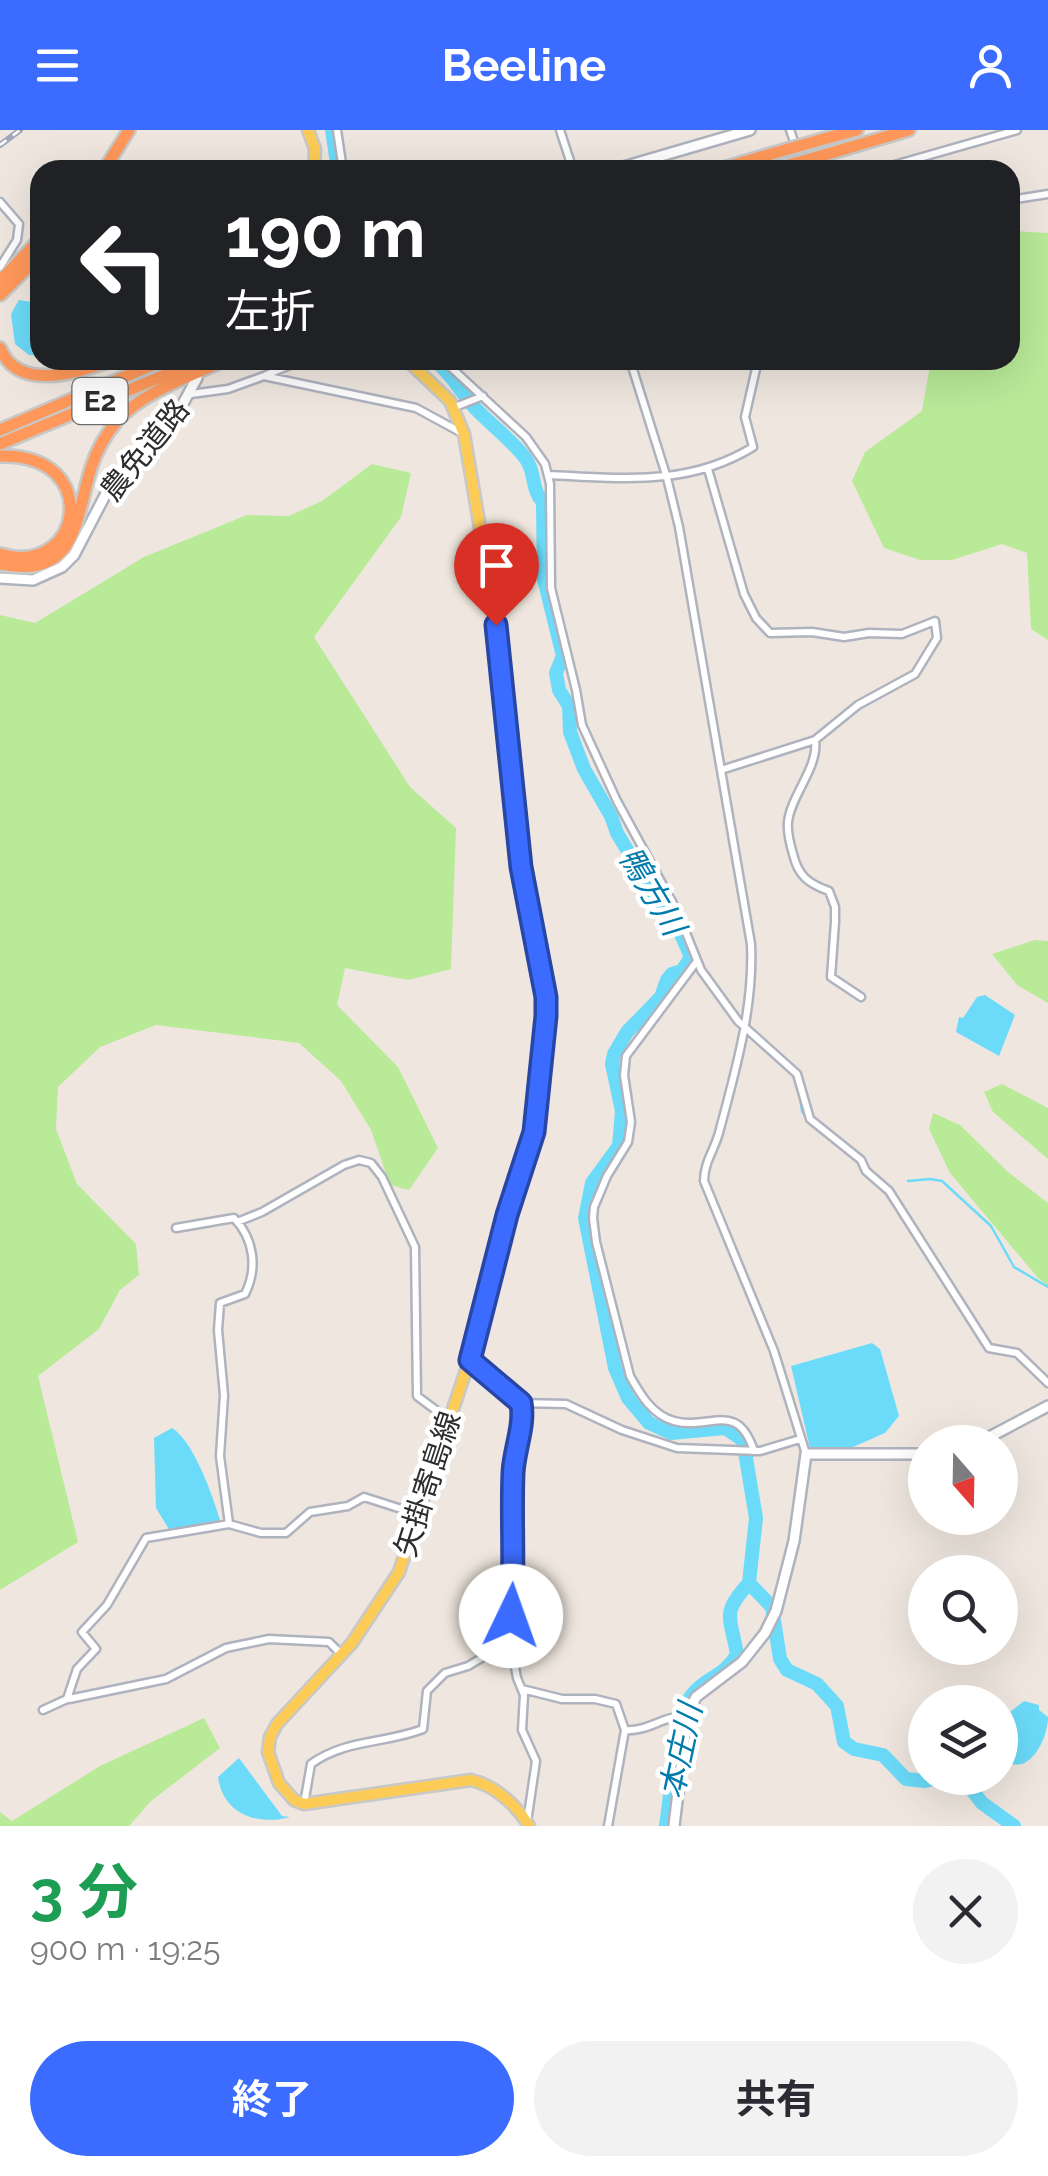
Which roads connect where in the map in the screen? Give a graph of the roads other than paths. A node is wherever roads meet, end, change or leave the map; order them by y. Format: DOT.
graph roads {
  1 [pos="128,130"];
  2 [pos="136,130"];
  3 [pos="308,130"];
  4 [pos="336,130"];
  5 [pos="560,130"];
  6 [pos="750,130"];
  7 [pos="790,130"];
  8 [pos="857,130"];
  9 [pos="909,130"];
  10 [pos="1017,130"];
  11 [pos="110,160"];
  12 [pos="120,160"];
  13 [pos="314,160"];
  14 [pos="340,160"];
  15 [pos="569,160"];
  16 [pos="647,160"];
  17 [pos="751,160"];
  18 [pos="800,160"];
  19 [pos="807,160"];
  20 [pos="912,160"];
  21 [pos="1048,194"];
  22 [pos="1020,198"];
  23 [pos="0,202"];
  24 [pos="30,249"];
  25 [pos="30,264"];
  26 [pos="0,267"];
  27 [pos="15,277"];
  28 [pos="0,281"];
  29 [pos="0,295"];
  30 [pos="0,305"];
  31 [pos="0,348"];
  32 [pos="70,370"];
  33 [pos="141,370"];
  34 [pos="176,370"];
  35 [pos="203,370"];
  36 [pos="278,370"];
  37 [pos="418,370"];
  38 [pos="454,370"];
  39 [pos="633,370"];
  40 [pos="756,370"];
  41 [pos="264,376"];
  42 [pos="197,378"];
  43 [pos="191,394"];
  44 [pos="482,397"];
  45 [pos="460,405"];
  46 [pos="0,430"];
  47 [pos="464,434"];
  48 [pos="0,444"];
  49 [pos="0,456"];
  50 [pos="708,469"];
  51 [pos="548,475"];
  52 [pos="667,478"];
  53 [pos="0,554"];
  54 [pos="0,564"];
  55 [pos="0,578"];
  56 [pos="815,740"];
  57 [pos="722,770"];
  58 [pos="695,963"];
  59 [pos="861,997"];
  60 [pos="743,1031"];
  61 [pos="238,1222"];
  62 [pos="176,1228"];
  63 [pos="470,1360"];
  64 [pos="1048,1383"];
  65 [pos="521,1403"];
  66 [pos="1048,1406"];
  67 [pos="449,1420"];
  68 [pos="1012,1425"];
  69 [pos="800,1438"];
  70 [pos="752,1451"];
  71 [pos="806,1454"];
  72 [pos="908,1454"];
  73 [pos="418,1515"];
  74 [pos="229,1524"];
  75 [pos="510,1641"];
  76 [pos="341,1654"];
  77 [pos="522,1689"];
  78 [pos="68,1699"];
  79 [pos="43,1710"];
  80 [pos="685,1716"];
  81 [pos="624,1730"];
  82 [pos="304,1804"];
  83 [pos="528,1824"];
  84 [pos="608,1826"];
  85 [pos="674,1826"];
  1 -- 11 [label="highway"];
  2 -- 12 [label="highway"];
  3 -- 13 [label="main road"];
  4 -- 14 [label="street"];
  5 -- 15 [label="street"];
  6 -- 16 [label="main road"];
  7 -- 18 [label="street"];
  8 -- 17 [label="highway, bridge"];
  9 -- 19 [label="highway, bridge"];
  10 -- 20 [label="street"];
  21 -- 22 [label="street"];
  23 -- 26 [label="street"];
  24 -- 28 [label="highway"];
  25 -- 27 [label="highway"];
  27 -- 29 [label="highway"];
  27 -- 30 [label="highway"];
  31 -- 32 [label="highway"];
  33 -- 46 [label="highway, E2"];
  34 -- 48 [label="highway, E2"];
  35 -- 54 [label="highway"];
  36 -- 41 [label="street"];
  37 -- 45 [label="main road, 矢掛寄島線"];
  38 -- 44 [label="street"];
  39 -- 52 [label="street"];
  40 -- 50 [label="street"];
  41 -- 43 [label="street"];
  41 -- 47 [label="street"];
  42 -- 43 [label="main road, 農免道路"];
  43 -- 55 [label="main road, 農免道路"];
  44 -- 45 [label="street"];
  44 -- 51 [label="street"];
  45 -- 47 [label="main road, 矢掛寄島線"];
  47 -- 63 [label="main road, 矢掛寄島線"];
  49 -- 53 [label="highway"];
  50 -- 52 [label="street"];
  50 -- 56 [label="street"];
  51 -- 52 [label="street"];
  51 -- 58 [label="street"];
  52 -- 57 [label="street"];
  56 -- 57 [label="street"];
  56 -- 59 [label="street"];
  57 -- 60 [label="street"];
  58 -- 60 [label="street"];
  58 -- 70 [label="street"];
  60 -- 64 [label="street"];
  60 -- 69 [label="street"];
  61 -- 62 [label="street"];
  61 -- 67 [label="street"];
  61 -- 74 [label="street"];
  63 -- 65 [label="street"];
  63 -- 67 [label="main road, 矢掛寄島線"];
  65 -- 70 [label="street"];
  65 -- 75 [label="street"];
  66 -- 68 [label="main road"];
  67 -- 73 [label="main road, 矢掛寄島線"];
  69 -- 70 [label="street"];
  69 -- 71 [label="street"];
  71 -- 72 [label="main road"];
  71 -- 80 [label="main road"];
  73 -- 74 [label="street"];
  73 -- 76 [label="main road, 矢掛寄島線"];
  74 -- 78 [label="street"];
  75 -- 77 [label="street"];
  75 -- 82 [label="street"];
  76 -- 78 [label="street"];
  76 -- 82 [label="main road, 矢掛寄島線"];
  77 -- 81 [label="street"];
  77 -- 83 [label="street"];
  78 -- 79 [label="street"];
  80 -- 81 [label="street"];
  80 -- 85 [label="main road"];
  81 -- 84 [label="street"];
  82 -- 83 [label="main road"];
}
